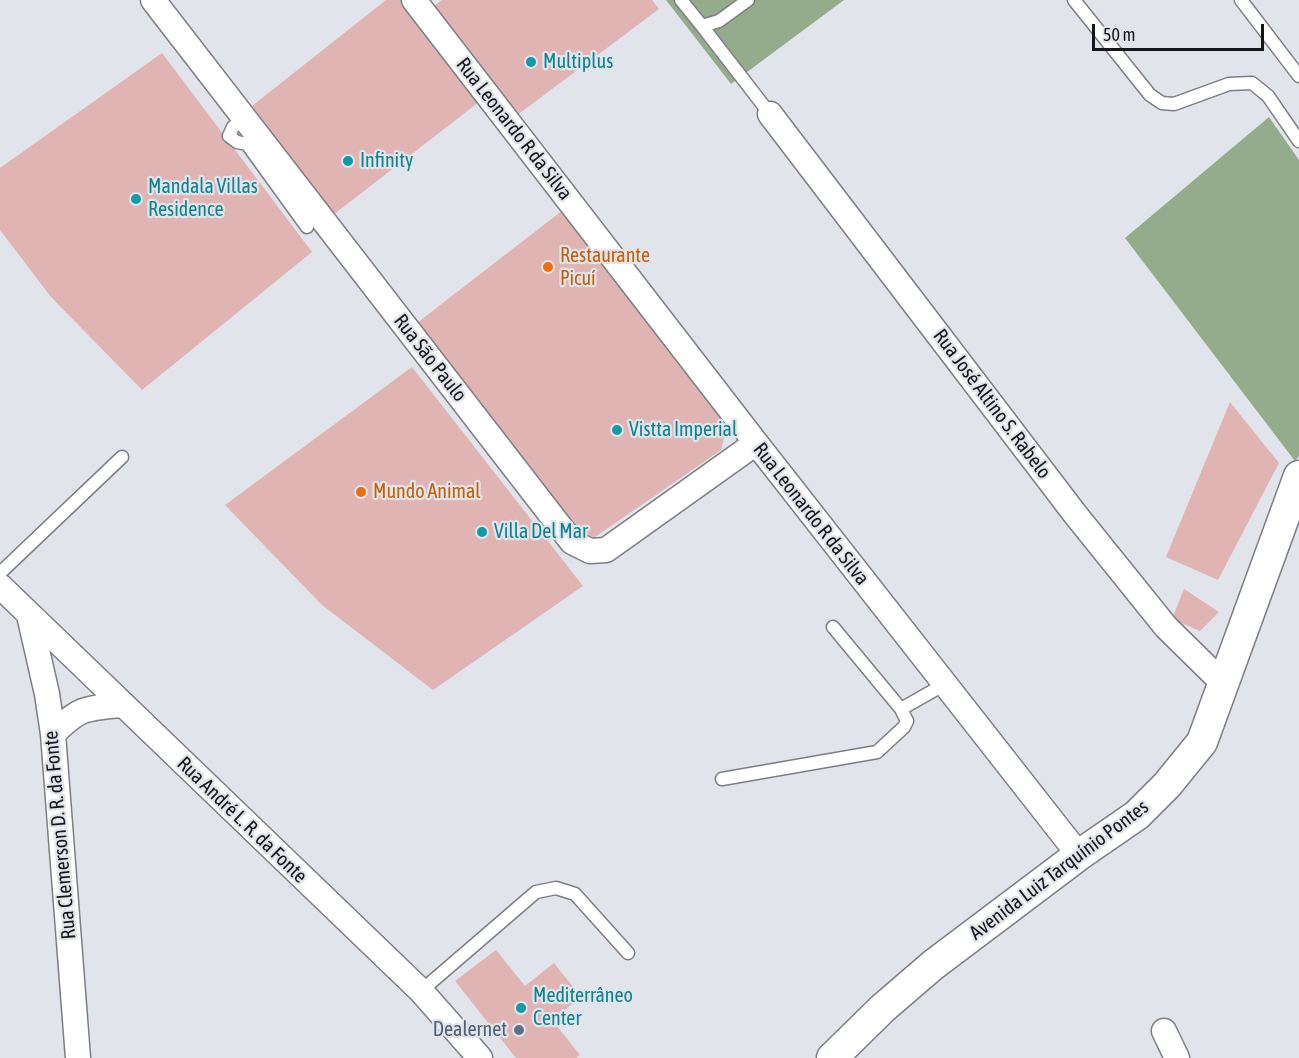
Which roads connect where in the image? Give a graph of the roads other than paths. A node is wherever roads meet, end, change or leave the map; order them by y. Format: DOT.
graph roads {
  1 [pos="153,0"];
  2 [pos="414,0"];
  3 [pos="681,0"];
  4 [pos="748,0"];
  5 [pos="1074,0"];
  6 [pos="1241,0"];
  7 [pos="702,26"];
  8 [pos="1299,76"];
  9 [pos="771,114"];
  10 [pos="244,118"];
  11 [pos="1299,141"];
  12 [pos="307,227"];
  13 [pos="756,443"];
  14 [pos="122,457"];
  15 [pos="1299,476"];
  16 [pos="0,573"];
  17 [pos="0,586"];
  18 [pos="29,615"];
  19 [pos="832,627"];
  20 [pos="945,684"];
  21 [pos="1224,684"];
  22 [pos="122,705"];
  23 [pos="901,709"];
  24 [pos="53,734"];
  25 [pos="722,779"];
  26 [pos="1079,855"];
  27 [pos="628,953"];
  28 [pos="421,991"];
  29 [pos="1164,1031"];
  30 [pos="78,1058"];
  31 [pos="480,1058"];
  32 [pos="831,1058"];
  33 [pos="1177,1058"];
  1 -- 10 [label="street, Rua São Paulo"];
  2 -- 13 [label="street, Rua Leonardo R da Silva"];
  3 -- 7 [label="lane"];
  4 -- 7 [label="lane"];
  5 -- 11 [label="lane"];
  6 -- 8 [label="lane"];
  7 -- 9 [label="lane"];
  9 -- 21 [label="street, Rua José Altino S. Rabelo"];
  10 -- 12 [label="lane"];
  10 -- 13 [label="street, Rua São Paulo"];
  13 -- 20 [label="street, Rua Leonardo R da Silva"];
  14 -- 16 [label="lane"];
  15 -- 21 [label="street, Avenida Luiz Tarquínio Pontes"];
  17 -- 18 [label="street, Rua André L. R. da Fonte"];
  18 -- 22 [label="street, Rua André L. R. da Fonte"];
  18 -- 24 [label="street, Rua Clemerson D. R. da Fonte"];
  19 -- 23 [label="lane"];
  20 -- 23 [label="lane"];
  20 -- 26 [label="street, Rua Leonardo R da Silva"];
  21 -- 26 [label="street, Avenida Luiz Tarquínio Pontes"];
  22 -- 24 [label="street"];
  22 -- 28 [label="street, Rua André L. R. da Fonte"];
  23 -- 25 [label="lane"];
  24 -- 30 [label="street, Rua Clemerson D. R. da Fonte"];
  26 -- 32 [label="street, Avenida Luiz Tarquínio Pontes"];
  27 -- 28 [label="lane"];
  28 -- 31 [label="street, Rua André L. R. da Fonte"];
  29 -- 33 [label="street"];
}
